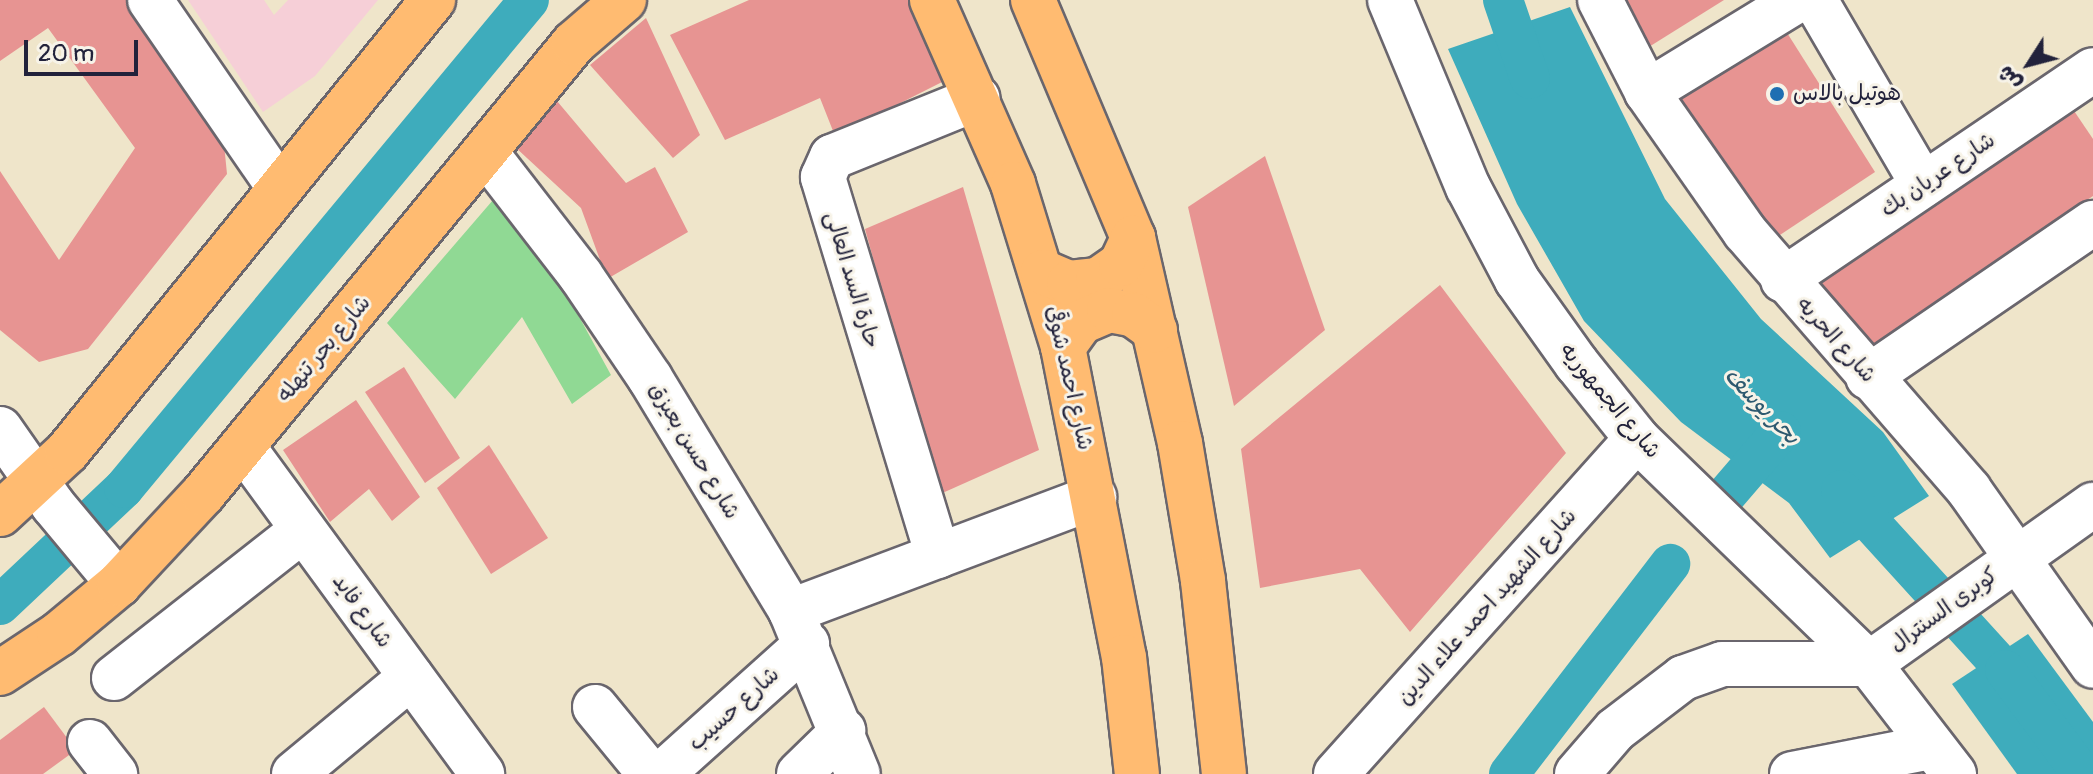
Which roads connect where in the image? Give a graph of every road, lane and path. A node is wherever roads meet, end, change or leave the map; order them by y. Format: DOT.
graph roads {
  1 [pos="150,0"];
  2 [pos="433,0"];
  3 [pos="624,0"];
  4 [pos="932,0"];
  5 [pos="1033,0"];
  6 [pos="1600,0"];
  7 [pos="1798,0"];
  8 [pos="1815,0"];
  9 [pos="1404,4"];
  10 [pos="2093,70"];
  11 [pos="1647,92"];
  12 [pos="978,98"];
  13 [pos="486,153"];
  14 [pos="1923,185"];
  15 [pos="279,187"];
  16 [pos="2093,223"];
  17 [pos="1133,238"];
  18 [pos="1043,272"];
  19 [pos="1783,280"];
  20 [pos="1155,330"];
  21 [pos="1063,347"];
  22 [pos="1868,377"];
  23 [pos="0,429"];
  24 [pos="1637,439"];
  25 [pos="243,447"];
  26 [pos="45,494"];
  27 [pos="1094,497"];
  28 [pos="2093,505"];
  29 [pos="0,514"];
  30 [pos="303,530"];
  31 [pos="938,556"];
  32 [pos="2019,556"];
  33 [pos="106,569"];
  34 [pos="799,627"];
  35 [pos="1869,664"];
  36 [pos="2093,666"];
  37 [pos="0,673"];
  38 [pos="411,677"];
  39 [pos="114,678"];
  40 [pos="595,707"];
  41 [pos="843,731"];
  42 [pos="1942,760"];
  43 [pos="294,774"];
  44 [pos="482,774"];
  45 [pos="650,774"];
  46 [pos="662,774"];
  47 [pos="799,774"];
  48 [pos="858,774"];
  49 [pos="1137,774"];
  50 [pos="1224,774"];
  51 [pos="1336,774"];
  52 [pos="1577,774"];
  53 [pos="1792,774"];
  1 -- 15 [label="street"];
  2 -- 15 [label="main road"];
  3 -- 13 [label="main road, شارع بحر تنهله"];
  4 -- 12 [label="main road, شارع احمد شوقى"];
  5 -- 17 [label="main road"];
  6 -- 11 [label="street, شارع الحريه"];
  7 -- 11 [label="street"];
  8 -- 14 [label="street"];
  9 -- 24 [label="street, شارع الجمهوريه"];
  10 -- 14 [label="street, شارع عريان بك"];
  11 -- 19 [label="street, شارع الحريه"];
  12 -- 18 [label="main road, شارع احمد شوقى"];
  12 -- 31 [label="street, حارة السد العالى"];
  13 -- 25 [label="main road, شارع بحر تنهله"];
  13 -- 34 [label="street, شارع حسن بعيزق"];
  14 -- 19 [label="street, شارع عريان بك"];
  15 -- 26 [label="main road"];
  16 -- 22 [label="street"];
  17 -- 18 [label="main road"];
  17 -- 20 [label="main road"];
  18 -- 21 [label="main road, شارع احمد شوقى"];
  19 -- 22 [label="street, شارع الحريه"];
  20 -- 21 [label="main road"];
  20 -- 50 [label="main road"];
  21 -- 27 [label="main road, شارع احمد شوقى"];
  22 -- 32 [label="street, شارع الحريه"];
  23 -- 26 [label="street"];
  24 -- 35 [label="street, شارع الجمهوريه"];
  24 -- 51 [label="street, شارع الشهيد احمد علاء الدين"];
  25 -- 30 [label="street, شارع فايد"];
  25 -- 33 [label="main road, شارع بحر تنهله"];
  26 -- 29 [label="main road"];
  26 -- 33 [label="street"];
  27 -- 31 [label="street"];
  27 -- 49 [label="main road, شارع احمد شوقى"];
  28 -- 32 [label="street, كوبرى السنترال"];
  30 -- 38 [label="street, شارع فايد"];
  30 -- 39 [label="street"];
  31 -- 34 [label="street"];
  32 -- 35 [label="street, كوبرى السنترال"];
  32 -- 36 [label="street, شارع الحريه"];
  33 -- 37 [label="main road, شارع بحر تنهله"];
  34 -- 41 [label="street, شارع حسن بعيزق"];
  34 -- 46 [label="street, شارع حسيب"];
  35 -- 42 [label="street, شارع الجمهوريه"];
  35 -- 52 [label="street"];
  38 -- 43 [label="street"];
  38 -- 44 [label="street, شارع فايد"];
  40 -- 45 [label="street"];
  41 -- 47 [label="street"];
  41 -- 48 [label="street, شارع حسن بعيزق"];
  42 -- 53 [label="street"];
}
